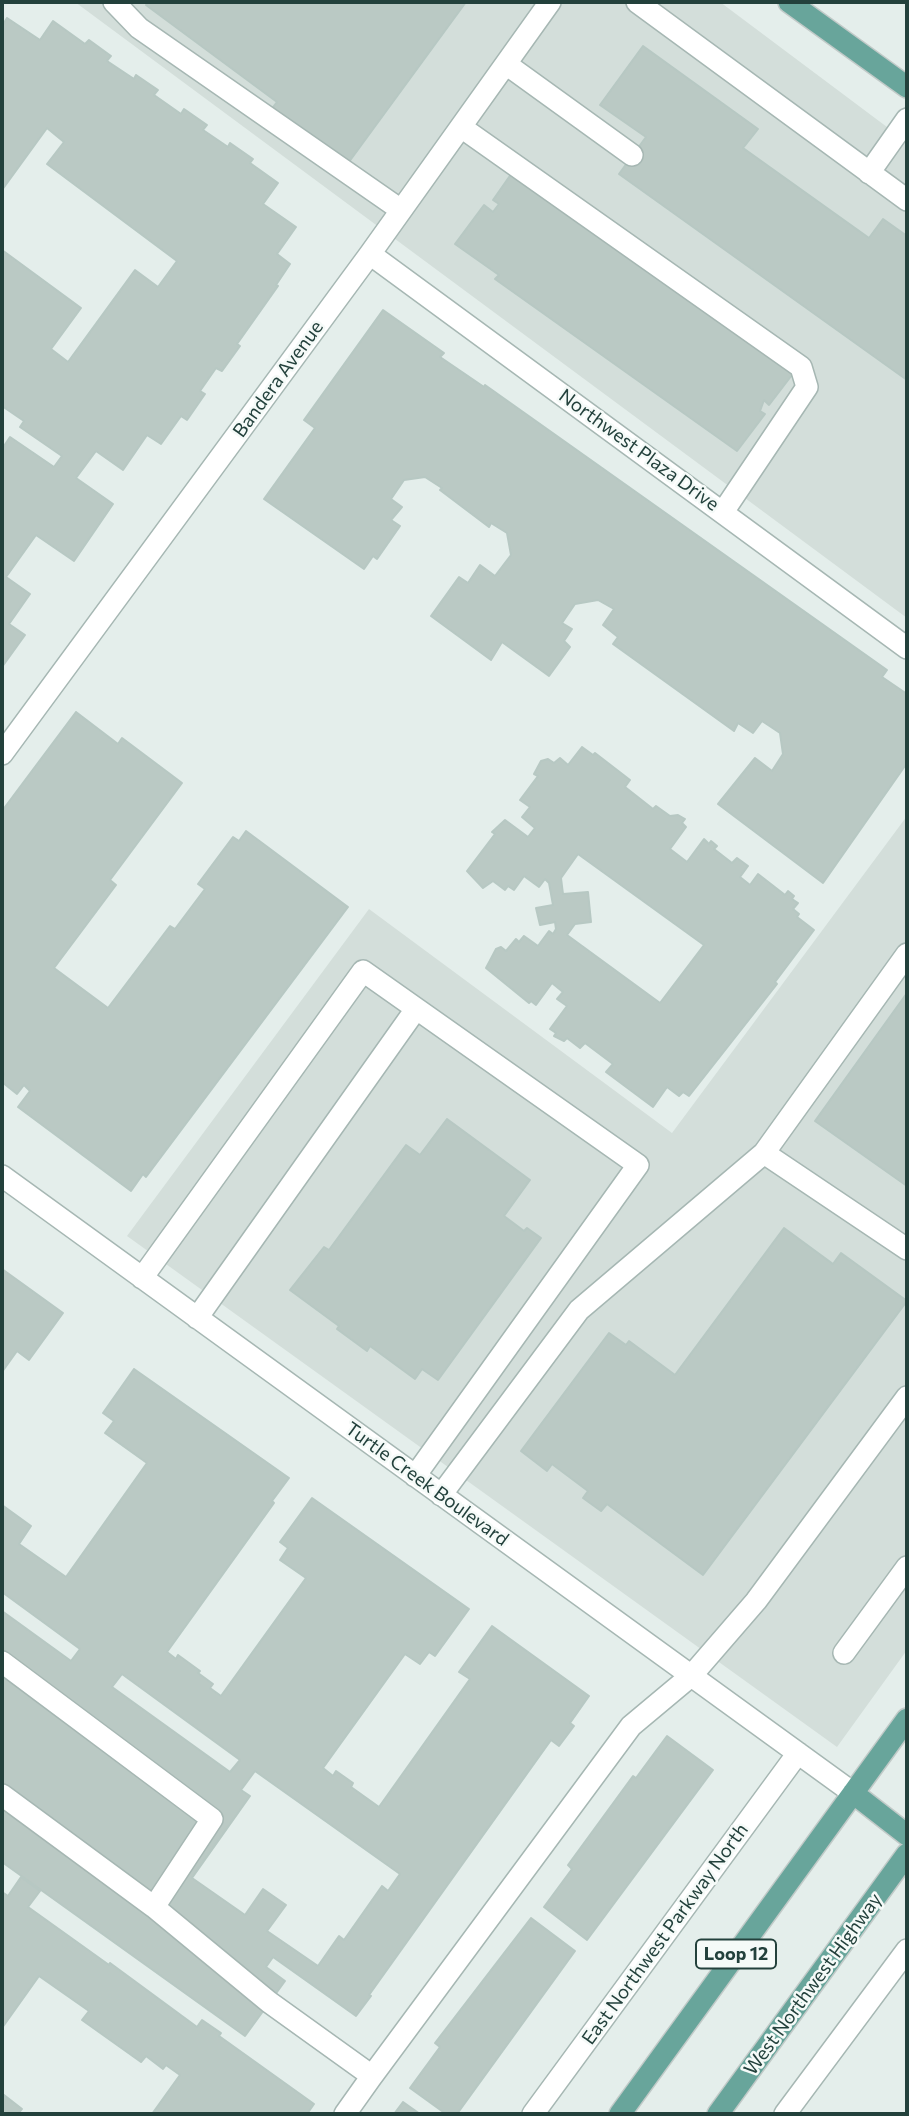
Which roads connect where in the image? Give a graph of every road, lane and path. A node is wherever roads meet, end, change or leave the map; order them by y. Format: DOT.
graph roads {
  1 [pos="114,2"];
  2 [pos="550,2"];
  3 [pos="637,2"];
  4 [pos="789,2"];
  5 [pos="506,64"];
  6 [pos="907,86"];
  7 [pos="907,119"];
  8 [pos="461,127"];
  9 [pos="632,155"];
  10 [pos="869,173"];
  11 [pos="907,200"];
  12 [pos="401,211"];
  13 [pos="370,254"];
  14 [pos="723,512"];
  15 [pos="907,648"];
  16 [pos="2,754"];
  17 [pos="907,954"];
  18 [pos="416,1009"];
  19 [pos="764,1153"];
  20 [pos="2,1177"];
  21 [pos="907,1249"];
  22 [pos="142,1278"];
  23 [pos="197,1318"];
  24 [pos="907,1397"];
  25 [pos="415,1476"];
  26 [pos="442,1495"];
  27 [pos="907,1567"];
  28 [pos="844,1653"];
  29 [pos="2,1662"];
  30 [pos="692,1675"];
  31 [pos="907,1719"];
  32 [pos="798,1753"];
  33 [pos="853,1793"];
  34 [pos="2,1795"];
  35 [pos="907,1835"];
  36 [pos="907,1854"];
  37 [pos="154,1907"];
  38 [pos="907,1950"];
  39 [pos="372,2076"];
  40 [pos="345,2114"];
  41 [pos="533,2114"];
  42 [pos="620,2114"];
  43 [pos="718,2114"];
  44 [pos="785,2114"];
  1 -- 12 [label="street"];
  2 -- 5 [label="street, Bandera Avenue"];
  3 -- 10 [label="street"];
  4 -- 6 [label="main road"];
  5 -- 8 [label="street, Bandera Avenue"];
  5 -- 9 [label="street"];
  7 -- 10 [label="street"];
  8 -- 12 [label="street, Bandera Avenue"];
  8 -- 14 [label="street"];
  10 -- 11 [label="street"];
  12 -- 13 [label="street, Bandera Avenue"];
  13 -- 14 [label="street, Northwest Plaza Drive"];
  13 -- 16 [label="street, Bandera Avenue"];
  14 -- 15 [label="street, Northwest Plaza Drive"];
  17 -- 19 [label="street"];
  18 -- 22 [label="street"];
  18 -- 23 [label="street"];
  18 -- 25 [label="street"];
  19 -- 21 [label="street"];
  19 -- 26 [label="street"];
  20 -- 22 [label="street, Turtle Creek Boulevard"];
  22 -- 23 [label="street, Turtle Creek Boulevard"];
  23 -- 25 [label="street, Turtle Creek Boulevard"];
  24 -- 30 [label="street"];
  25 -- 26 [label="street, Turtle Creek Boulevard"];
  26 -- 30 [label="street, Turtle Creek Boulevard"];
  27 -- 28 [label="street"];
  29 -- 37 [label="street"];
  30 -- 32 [label="street, Turtle Creek Boulevard"];
  30 -- 39 [label="street"];
  31 -- 33 [label="main road, Loop 12"];
  32 -- 33 [label="street, Turtle Creek Boulevard"];
  32 -- 41 [label="street, East Northwest Parkway North"];
  33 -- 35 [label="main road"];
  33 -- 42 [label="main road, Loop 12"];
  34 -- 37 [label="street"];
  36 -- 43 [label="main road, West Northwest Highway"];
  37 -- 39 [label="street"];
  38 -- 44 [label="street"];
  39 -- 40 [label="street"];
}
